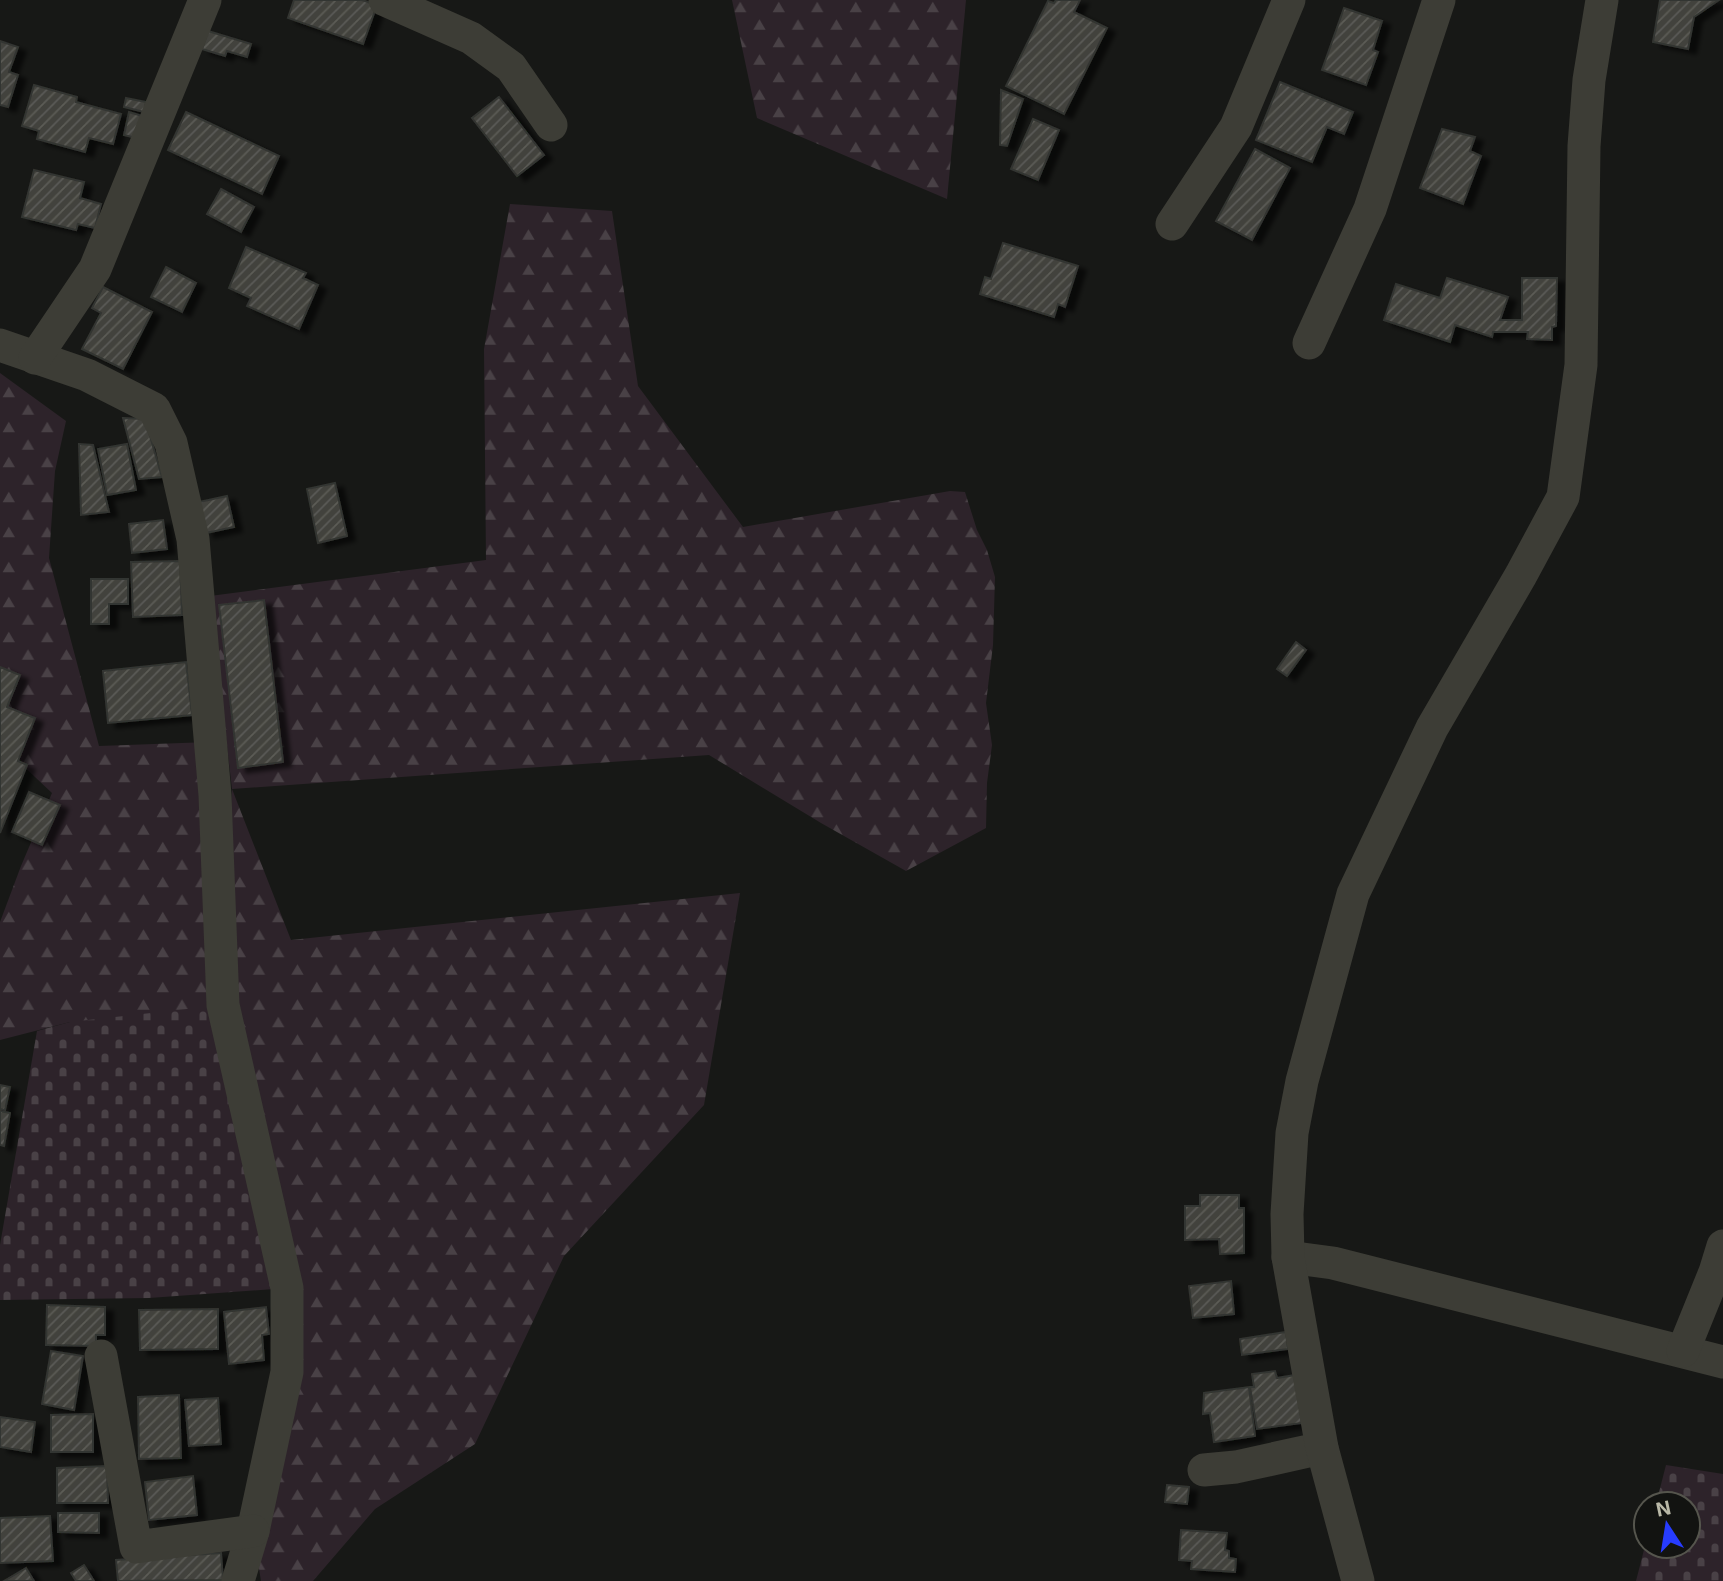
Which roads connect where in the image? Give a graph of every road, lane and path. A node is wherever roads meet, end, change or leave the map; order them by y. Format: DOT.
graph roads {
  1 [pos="205,0"];
  2 [pos="386,0"];
  3 [pos="1290,0"];
  4 [pos="1439,0"];
  5 [pos="1602,0"];
  6 [pos="551,125"];
  7 [pos="1172,224"];
  8 [pos="1309,343"];
  9 [pos="0,345"];
  10 [pos="35,358"];
  11 [pos="1723,1247"];
  12 [pos="1288,1257"];
  13 [pos="1684,1350"];
  14 [pos="101,1356"];
  15 [pos="1723,1362"];
  16 [pos="1322,1448"];
  17 [pos="1204,1470"];
  18 [pos="253,1531"];
  19 [pos="238,1581"];
  20 [pos="1358,1581"];
  1 -- 10 [label="street"];
  2 -- 6 [label="street"];
  3 -- 7 [label="street"];
  4 -- 8 [label="street"];
  5 -- 12 [label="street"];
  9 -- 10 [label="street"];
  10 -- 18 [label="street"];
  11 -- 13 [label="street"];
  12 -- 13 [label="street"];
  12 -- 16 [label="street"];
  13 -- 15 [label="street"];
  14 -- 18 [label="street"];
  16 -- 17 [label="street"];
  16 -- 20 [label="street"];
  18 -- 19 [label="street"];
}
